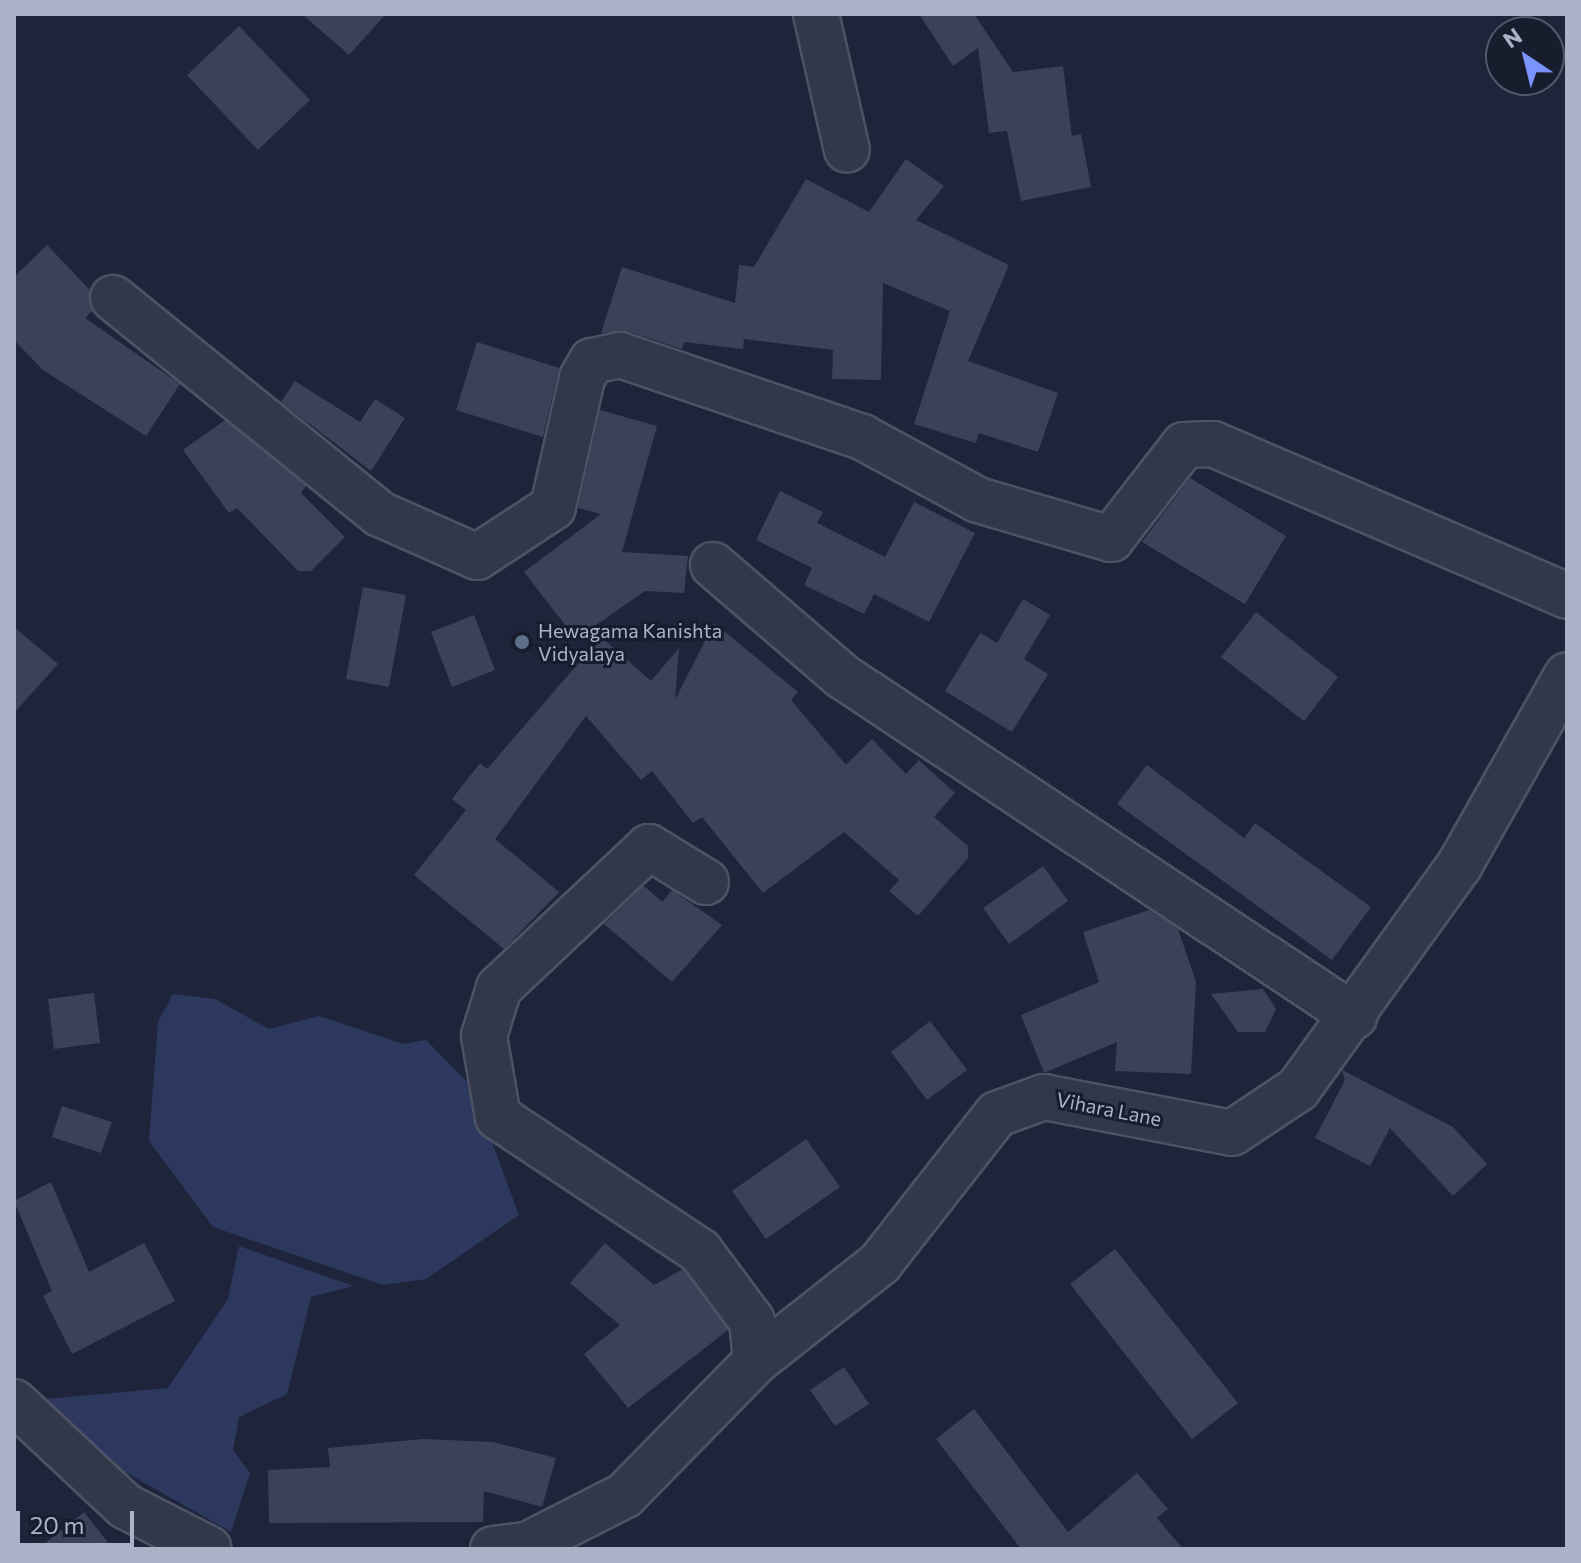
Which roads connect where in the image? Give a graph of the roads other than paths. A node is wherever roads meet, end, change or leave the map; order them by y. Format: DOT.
graph roads {
  1 [pos="816,14"];
  2 [pos="847,150"];
  3 [pos="113,298"];
  4 [pos="713,565"];
  5 [pos="1567,596"];
  6 [pos="1567,675"];
  7 [pos="706,882"];
  8 [pos="1354,1016"];
  9 [pos="756,1361"];
  10 [pos="14,1402"];
  11 [pos="516,1548"];
  12 [pos="209,1549"];
  1 -- 2 [label="street"];
  3 -- 5 [label="street"];
  4 -- 8 [label="street"];
  6 -- 8 [label="street, Vihara Lane"];
  7 -- 9 [label="street"];
  8 -- 9 [label="street, Vihara Lane"];
  9 -- 11 [label="street, Vihara Lane"];
  10 -- 12 [label="street"];
}
